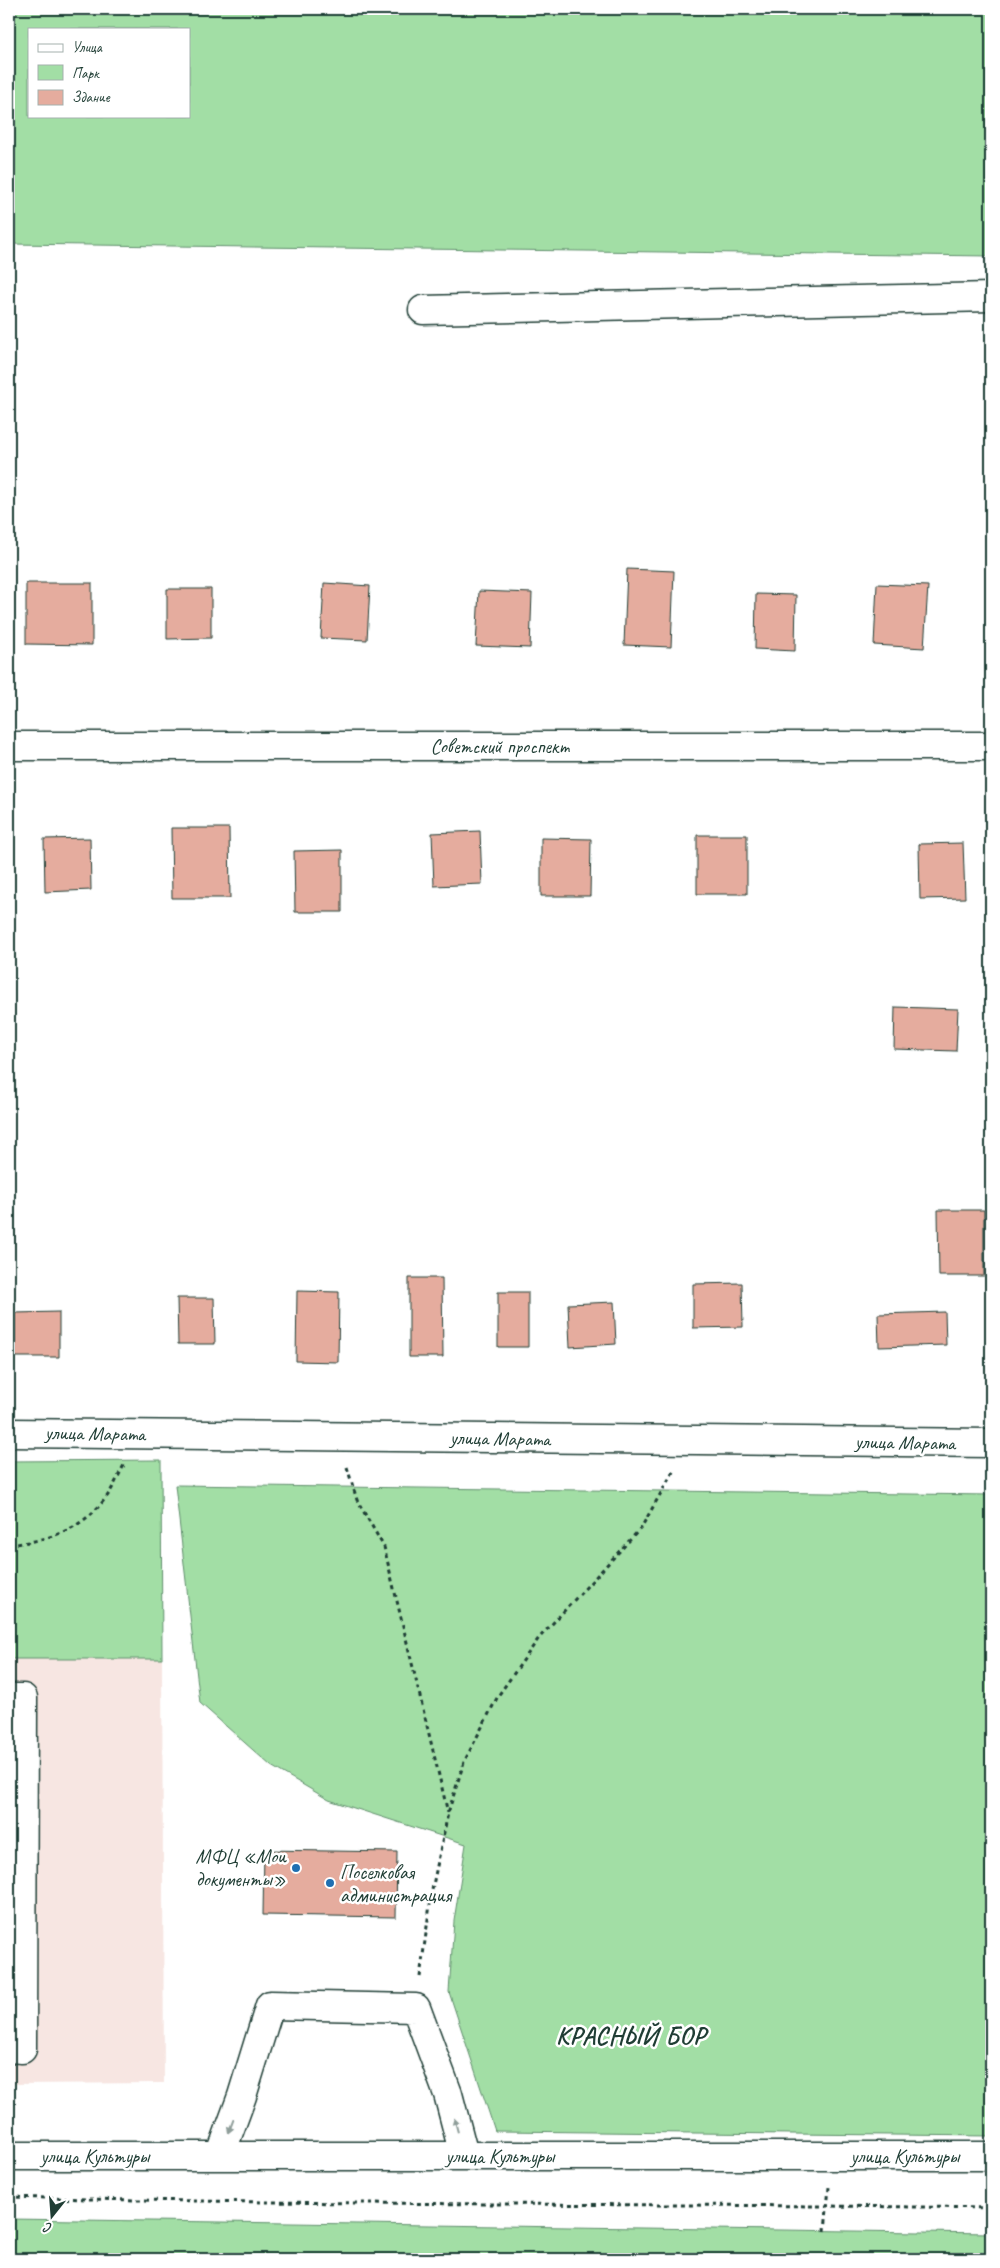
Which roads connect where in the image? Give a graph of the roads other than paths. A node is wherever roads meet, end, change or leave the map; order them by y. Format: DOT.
graph roads {
  1 [pos="991,297"];
  2 [pos="423,310"];
  3 [pos="9,746"];
  4 [pos="991,746"];
  5 [pos="9,1432"];
  6 [pos="991,1442"];
  7 [pos="9,1698"];
  8 [pos="9,2048"];
  9 [pos="9,2156"];
  10 [pos="220,2156"];
  11 [pos="464,2156"];
  12 [pos="991,2156"];
  1 -- 2 [label="street"];
  3 -- 4 [label="street, Советский проспект"];
  5 -- 6 [label="street, улица Марата"];
  7 -- 8 [label="street"];
  9 -- 10 [label="street, улица Культуры"];
  10 -- 11 [label="street, улица Культуры"];
  11 -- 10 [label="street, one-way"];
  11 -- 12 [label="street, улица Культуры"];
}
